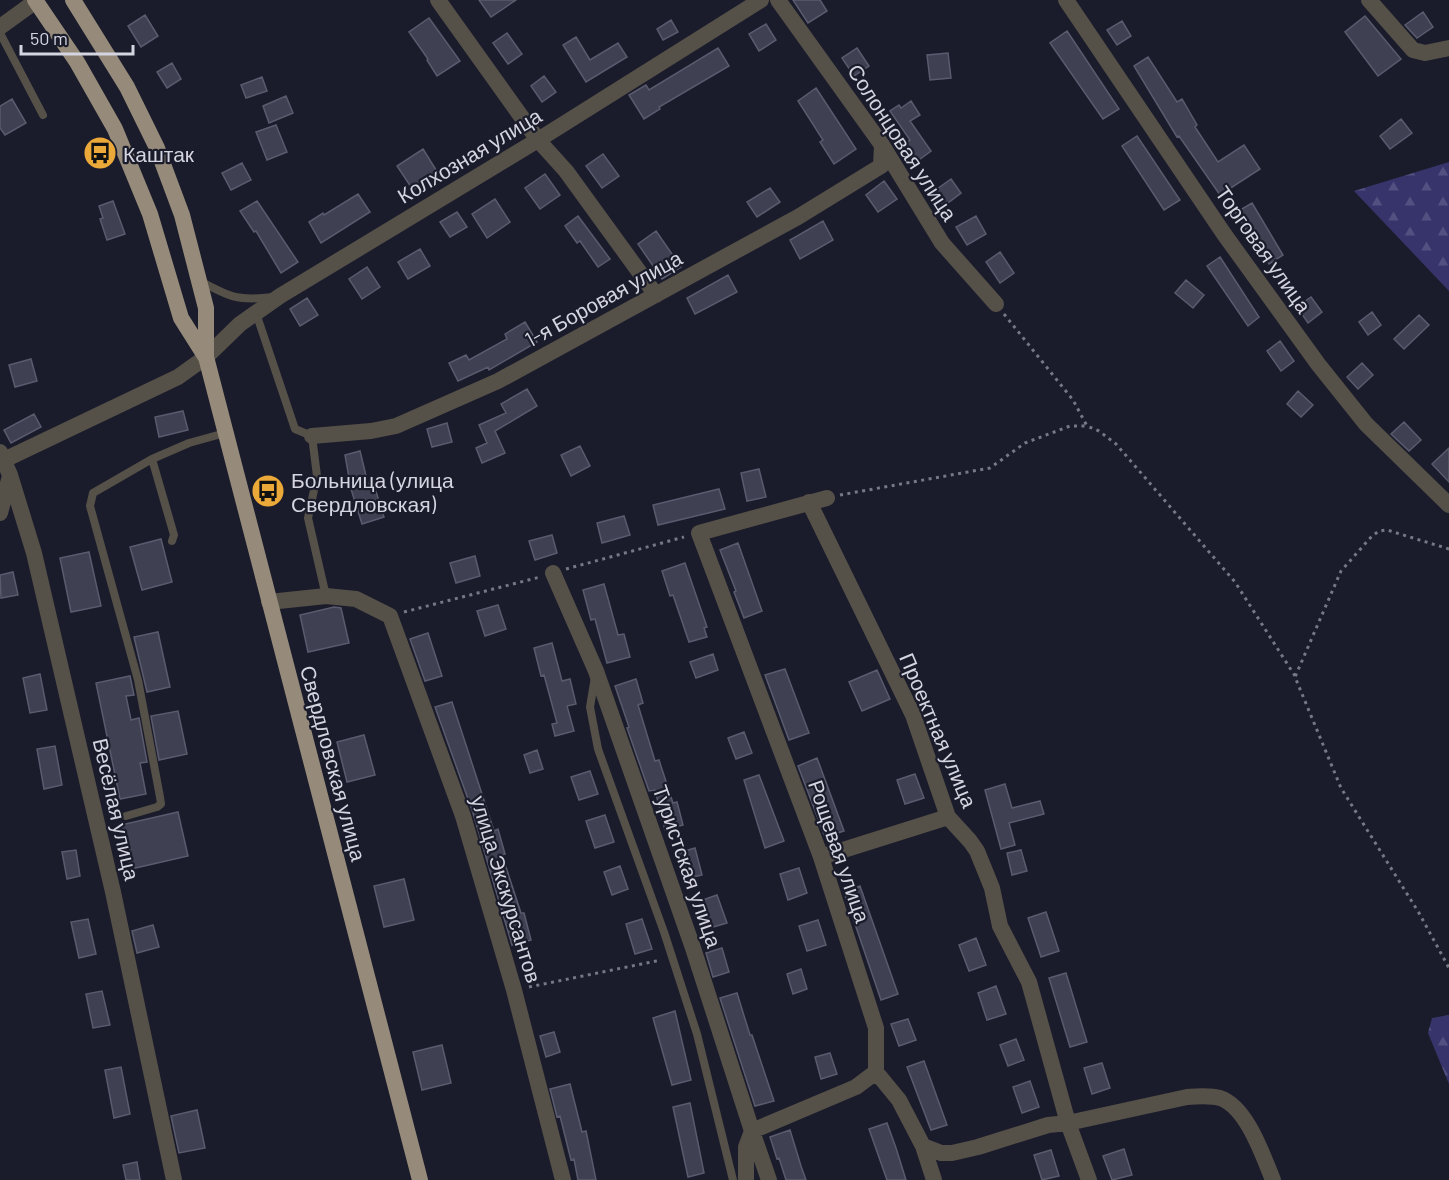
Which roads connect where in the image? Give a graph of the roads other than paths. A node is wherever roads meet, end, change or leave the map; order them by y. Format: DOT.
graph roads {
  1 [pos="73,0"];
  2 [pos="438,0"];
  3 [pos="761,0"];
  4 [pos="778,0"];
  5 [pos="1066,0"];
  6 [pos="1369,0"];
  7 [pos="36,1"];
  8 [pos="0,27"];
  9 [pos="0,33"];
  10 [pos="1449,48"];
  11 [pos="43,115"];
  12 [pos="538,140"];
  13 [pos="882,145"];
  14 [pos="199,280"];
  15 [pos="656,295"];
  16 [pos="280,297"];
  17 [pos="996,304"];
  18 [pos="256,313"];
  19 [pos="206,357"];
  20 [pos="225,433"];
  21 [pos="312,436"];
  22 [pos="152,459"];
  23 [pos="4,462"];
  24 [pos="827,498"];
  25 [pos="809,502"];
  26 [pos="1449,505"];
  27 [pos="0,513"];
  28 [pos="172,541"];
  29 [pos="553,573"];
  30 [pos="326,596"];
  31 [pos="269,602"];
  32 [pos="596,671"];
  33 [pos="126,816"];
  34 [pos="948,817"];
  35 [pos="820,857"];
  36 [pos="876,1072"];
  37 [pos="1068,1123"];
  38 [pos="752,1131"];
  39 [pos="922,1146"];
  40 [pos="174,1180"];
  41 [pos="420,1180"];
  42 [pos="563,1180"];
  43 [pos="733,1180"];
  44 [pos="746,1180"];
  45 [pos="769,1180"];
  46 [pos="934,1180"];
  47 [pos="1089,1180"];
  48 [pos="1273,1180"];
  1 -- 14 [label="highway, Свердловская улица"];
  2 -- 12 [label="street"];
  3 -- 12 [label="street, Колхозная улица"];
  4 -- 13 [label="street, Солонцовая улица"];
  5 -- 26 [label="street, Торговая улица"];
  6 -- 10 [label="street"];
  7 -- 8 [label="street"];
  7 -- 19 [label="highway, Свердловская улица"];
  9 -- 11 [label="lane"];
  12 -- 15 [label="street"];
  12 -- 16 [label="street, Колхозная улица"];
  13 -- 15 [label="street, 1-я Боровая улица"];
  13 -- 17 [label="street, Солонцовая улица"];
  14 -- 16 [label="lane"];
  14 -- 19 [label="highway, Свердловская улица"];
  15 -- 21 [label="street, 1-я Боровая улица"];
  16 -- 18 [label="street, Колхозная улица"];
  18 -- 19 [label="street, Колхозная улица"];
  18 -- 21 [label="lane"];
  19 -- 20 [label="highway, Свердловская улица"];
  19 -- 23 [label="street, Колхозная улица"];
  20 -- 22 [label="lane"];
  20 -- 31 [label="highway, Свердловская улица"];
  21 -- 30 [label="lane"];
  22 -- 28 [label="lane"];
  22 -- 33 [label="lane"];
  23 -- 27 [label="street"];
  23 -- 40 [label="street, Весёлая улица"];
  24 -- 25 [label="street"];
  25 -- 34 [label="street, Проектная улица"];
  25 -- 35 [label="street, Рощевая улица"];
  29 -- 32 [label="street, Туристская улица"];
  30 -- 31 [label="street"];
  30 -- 42 [label="street, улица Экскурсантов"];
  31 -- 41 [label="highway, Свердловская улица"];
  32 -- 38 [label="street, Туристская улица"];
  32 -- 43 [label="lane"];
  34 -- 35 [label="street"];
  34 -- 37 [label="street, Проектная улица"];
  35 -- 36 [label="street, Рощевая улица"];
  36 -- 38 [label="street"];
  36 -- 39 [label="street"];
  37 -- 39 [label="street"];
  37 -- 47 [label="street, Проектная улица"];
  37 -- 48 [label="street"];
  38 -- 44 [label="street, Туристская улица"];
  38 -- 45 [label="street"];
  39 -- 46 [label="street"];
}
